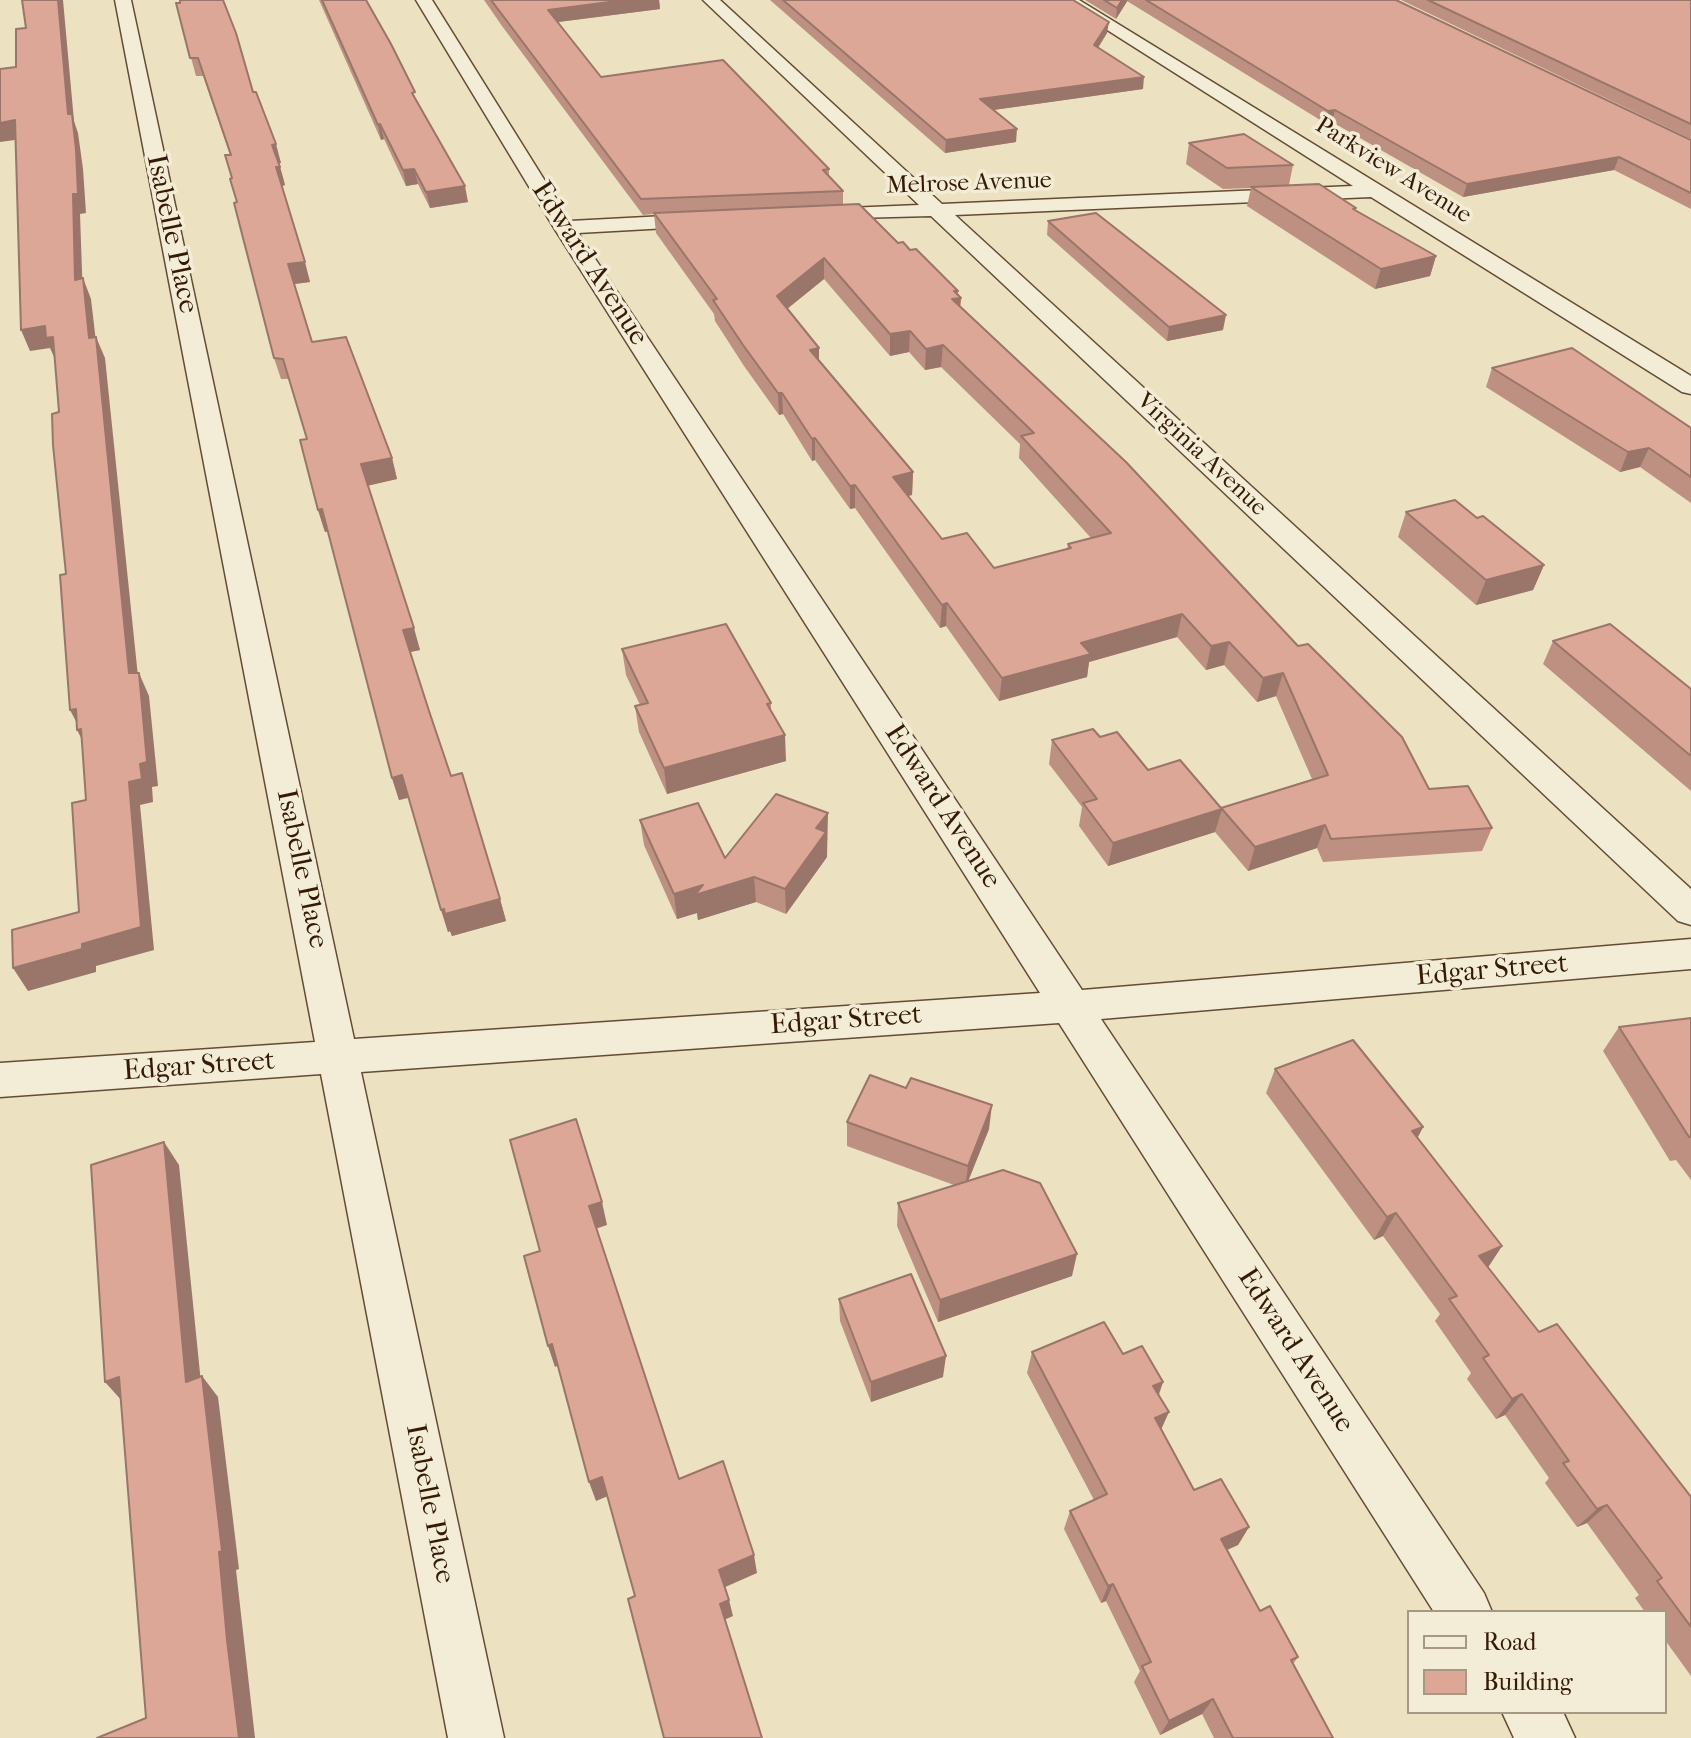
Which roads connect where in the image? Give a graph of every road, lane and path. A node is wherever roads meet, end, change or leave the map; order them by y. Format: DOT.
graph roads {
  1 [pos="123,0"];
  2 [pos="424,0"];
  3 [pos="711,0"];
  4 [pos="1068,0"];
  5 [pos="1376,191"];
  6 [pos="941,212"];
  7 [pos="804,216"];
  8 [pos="729,219"];
  9 [pos="564,228"];
  10 [pos="1691,387"];
  11 [pos="1691,911"];
  12 [pos="1691,954"];
  13 [pos="1072,1006"];
  14 [pos="339,1056"];
  15 [pos="0,1080"];
  16 [pos="1464,1610"];
  17 [pos="1531,1714"];
  18 [pos="476,1738"];
  19 [pos="1547,1738"];
  1 -- 14 [label="street, Isabelle Place"];
  2 -- 9 [label="street, Edward Avenue"];
  3 -- 6 [label="street, Virginia Avenue"];
  4 -- 5 [label="street, Parkview Avenue"];
  5 -- 6 [label="street, Melrose Avenue"];
  5 -- 10 [label="street, Parkview Avenue"];
  6 -- 7 [label="street, Melrose Avenue"];
  6 -- 11 [label="street, Virginia Avenue"];
  8 -- 9 [label="street"];
  9 -- 13 [label="street, Edward Avenue"];
  12 -- 13 [label="street, Edgar Street"];
  13 -- 14 [label="street, Edgar Street"];
  13 -- 16 [label="street, Edward Avenue"];
  14 -- 15 [label="street, Edgar Street"];
  14 -- 18 [label="street, Isabelle Place"];
  17 -- 19 [label="street"];
}
